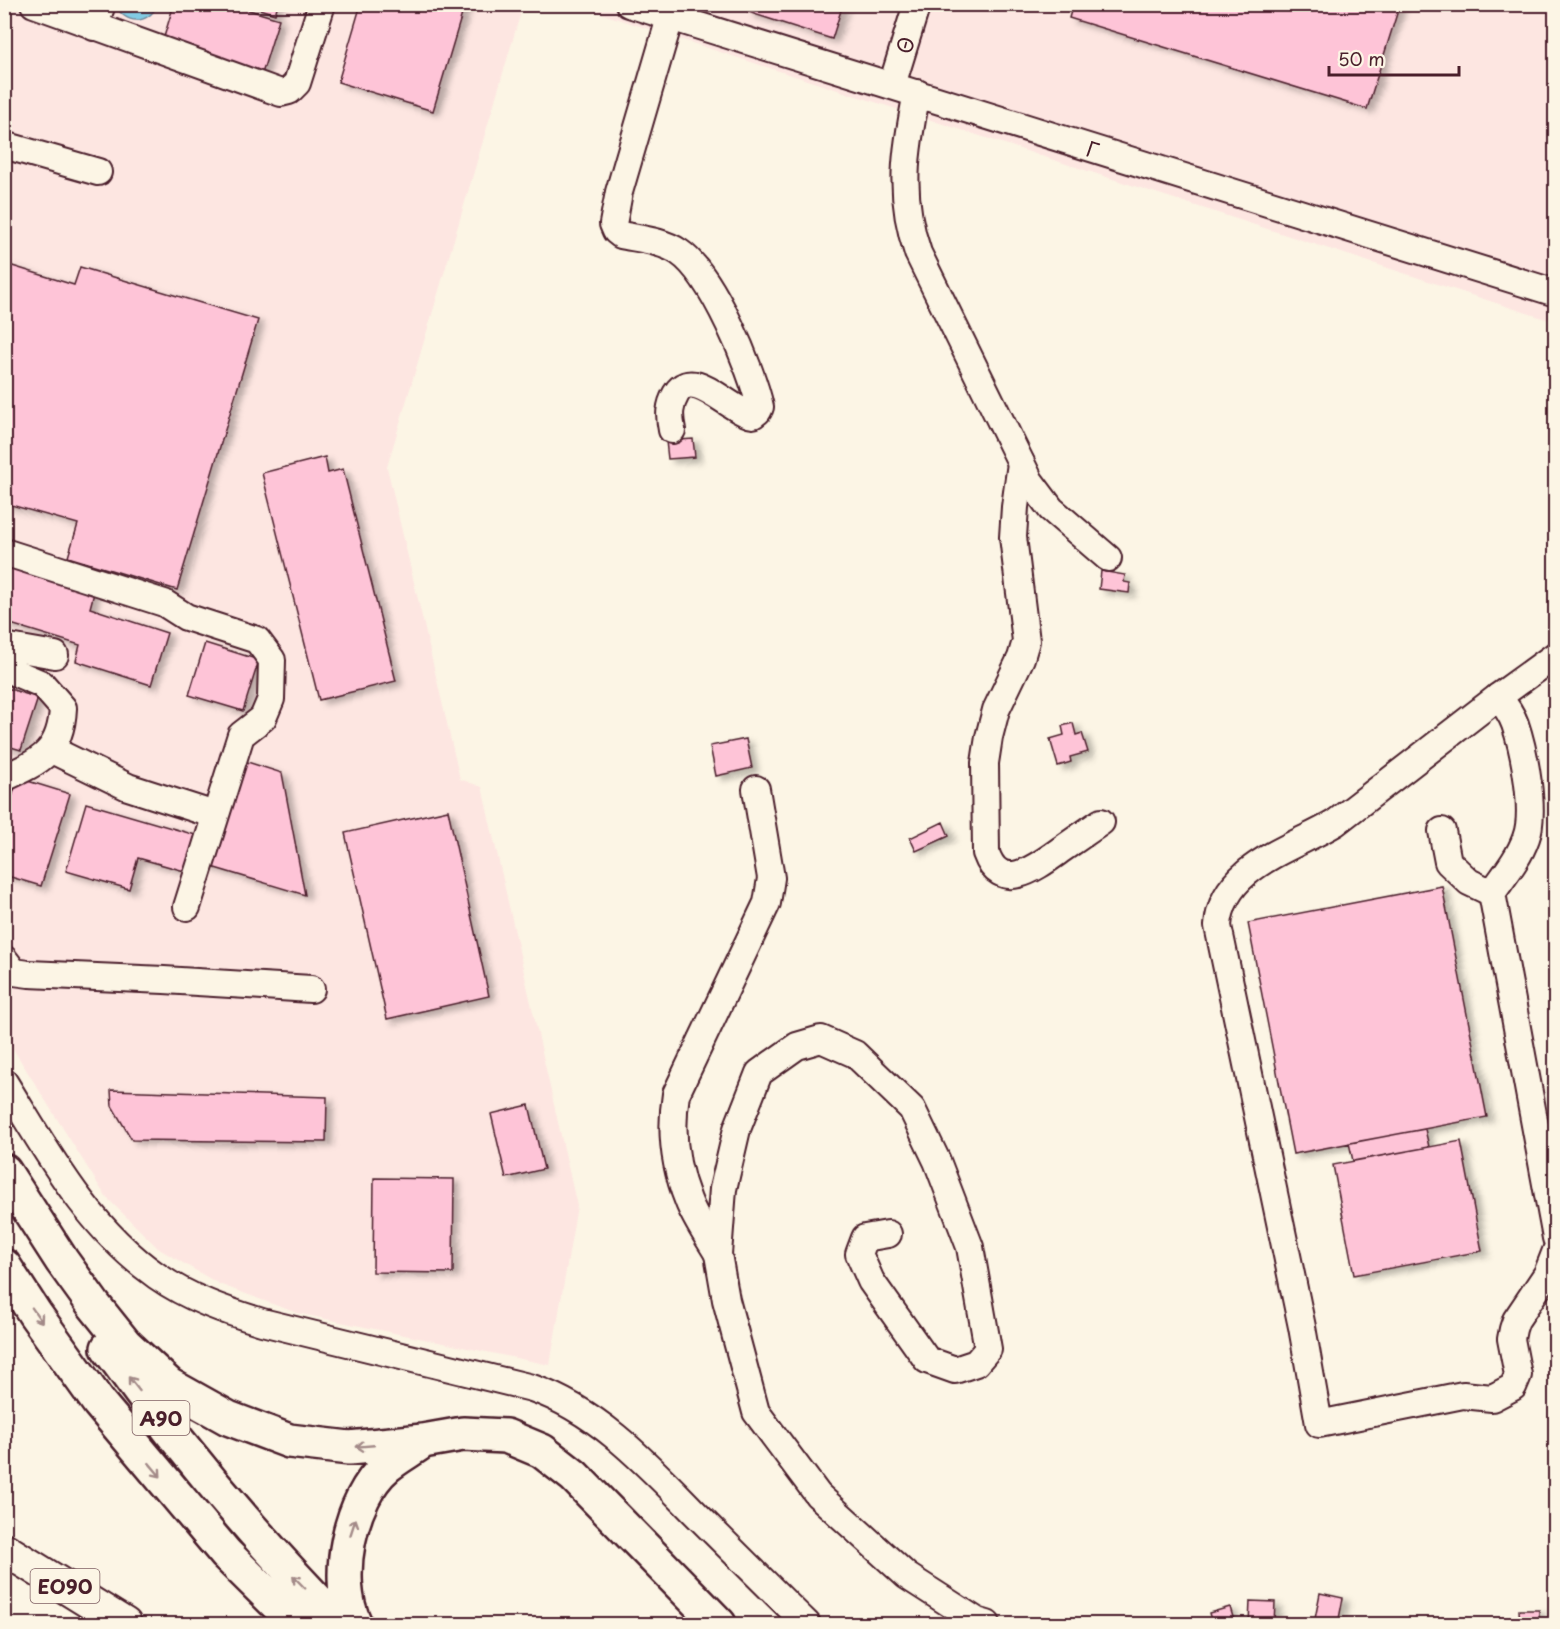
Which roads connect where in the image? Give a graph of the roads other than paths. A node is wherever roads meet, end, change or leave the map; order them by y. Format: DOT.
graph roads {
  1 [pos="34,4"];
  2 [pos="322,4"];
  3 [pos="629,4"];
  4 [pos="917,4"];
  5 [pos="98,16"];
  6 [pos="669,18"];
  7 [pos="892,85"];
  8 [pos="917,93"];
  9 [pos="4,145"];
  10 [pos="98,172"];
  11 [pos="1556,293"];
  12 [pos="672,430"];
  13 [pos="1021,463"];
  14 [pos="4,552"];
  15 [pos="1108,558"];
  16 [pos="4,646"];
  17 [pos="56,655"];
  18 [pos="1556,655"];
  19 [pos="4,668"];
  20 [pos="1498,697"];
  21 [pos="52,750"];
  22 [pos="4,778"];
  23 [pos="756,789"];
  24 [pos="215,815"];
  25 [pos="1101,822"];
  26 [pos="1442,831"];
  27 [pos="1492,893"];
  28 [pos="187,907"];
  29 [pos="4,959"];
  30 [pos="311,989"];
  31 [pos="4,1082"];
  32 [pos="4,1171"];
  33 [pos="4,1194"];
  34 [pos="888,1234"];
  35 [pos="1556,1238"];
  36 [pos="1556,1251"];
  37 [pos="718,1254"];
  38 [pos="4,1266"];
  39 [pos="423,1441"];
  40 [pos="4,1549"];
  41 [pos="226,1554"];
  42 [pos="125,1624"];
  43 [pos="279,1624"];
  44 [pos="297,1624"];
  45 [pos="340,1624"];
  46 [pos="355,1624"];
  47 [pos="720,1624"];
  48 [pos="807,1624"];
  49 [pos="987,1624"];
  1 -- 5 [label="street"];
  2 -- 5 [label="street"];
  3 -- 6 [label="street, Γ"];
  4 -- 7 [label="street, Θ"];
  6 -- 7 [label="street, Γ"];
  6 -- 12 [label="street"];
  7 -- 8 [label="street, Γ"];
  8 -- 11 [label="street, Γ"];
  8 -- 13 [label="street"];
  9 -- 10 [label="street"];
  13 -- 15 [label="street"];
  13 -- 25 [label="street"];
  14 -- 24 [label="street"];
  16 -- 17 [label="street"];
  18 -- 20 [label="street"];
  19 -- 21 [label="street"];
  20 -- 27 [label="street"];
  20 -- 36 [label="street"];
  21 -- 22 [label="street"];
  21 -- 24 [label="street"];
  23 -- 37 [label="street"];
  24 -- 28 [label="street"];
  26 -- 27 [label="street"];
  27 -- 35 [label="street"];
  29 -- 30 [label="street"];
  31 -- 48 [label="street"];
  39 -- 32 [label="highway, one-way"];
  45 -- 33 [label="highway, Α90, one-way"];
  34 -- 37 [label="street"];
  37 -- 49 [label="street"];
  38 -- 41 [label="highway, Α90, one-way"];
  46 -- 39 [label="highway, one-way"];
  39 -- 47 [label="highway"];
  40 -- 42 [label="main road, ΕΟ90"];
  41 -- 43 [label="highway"];
  41 -- 44 [label="highway, Α90"];
}
